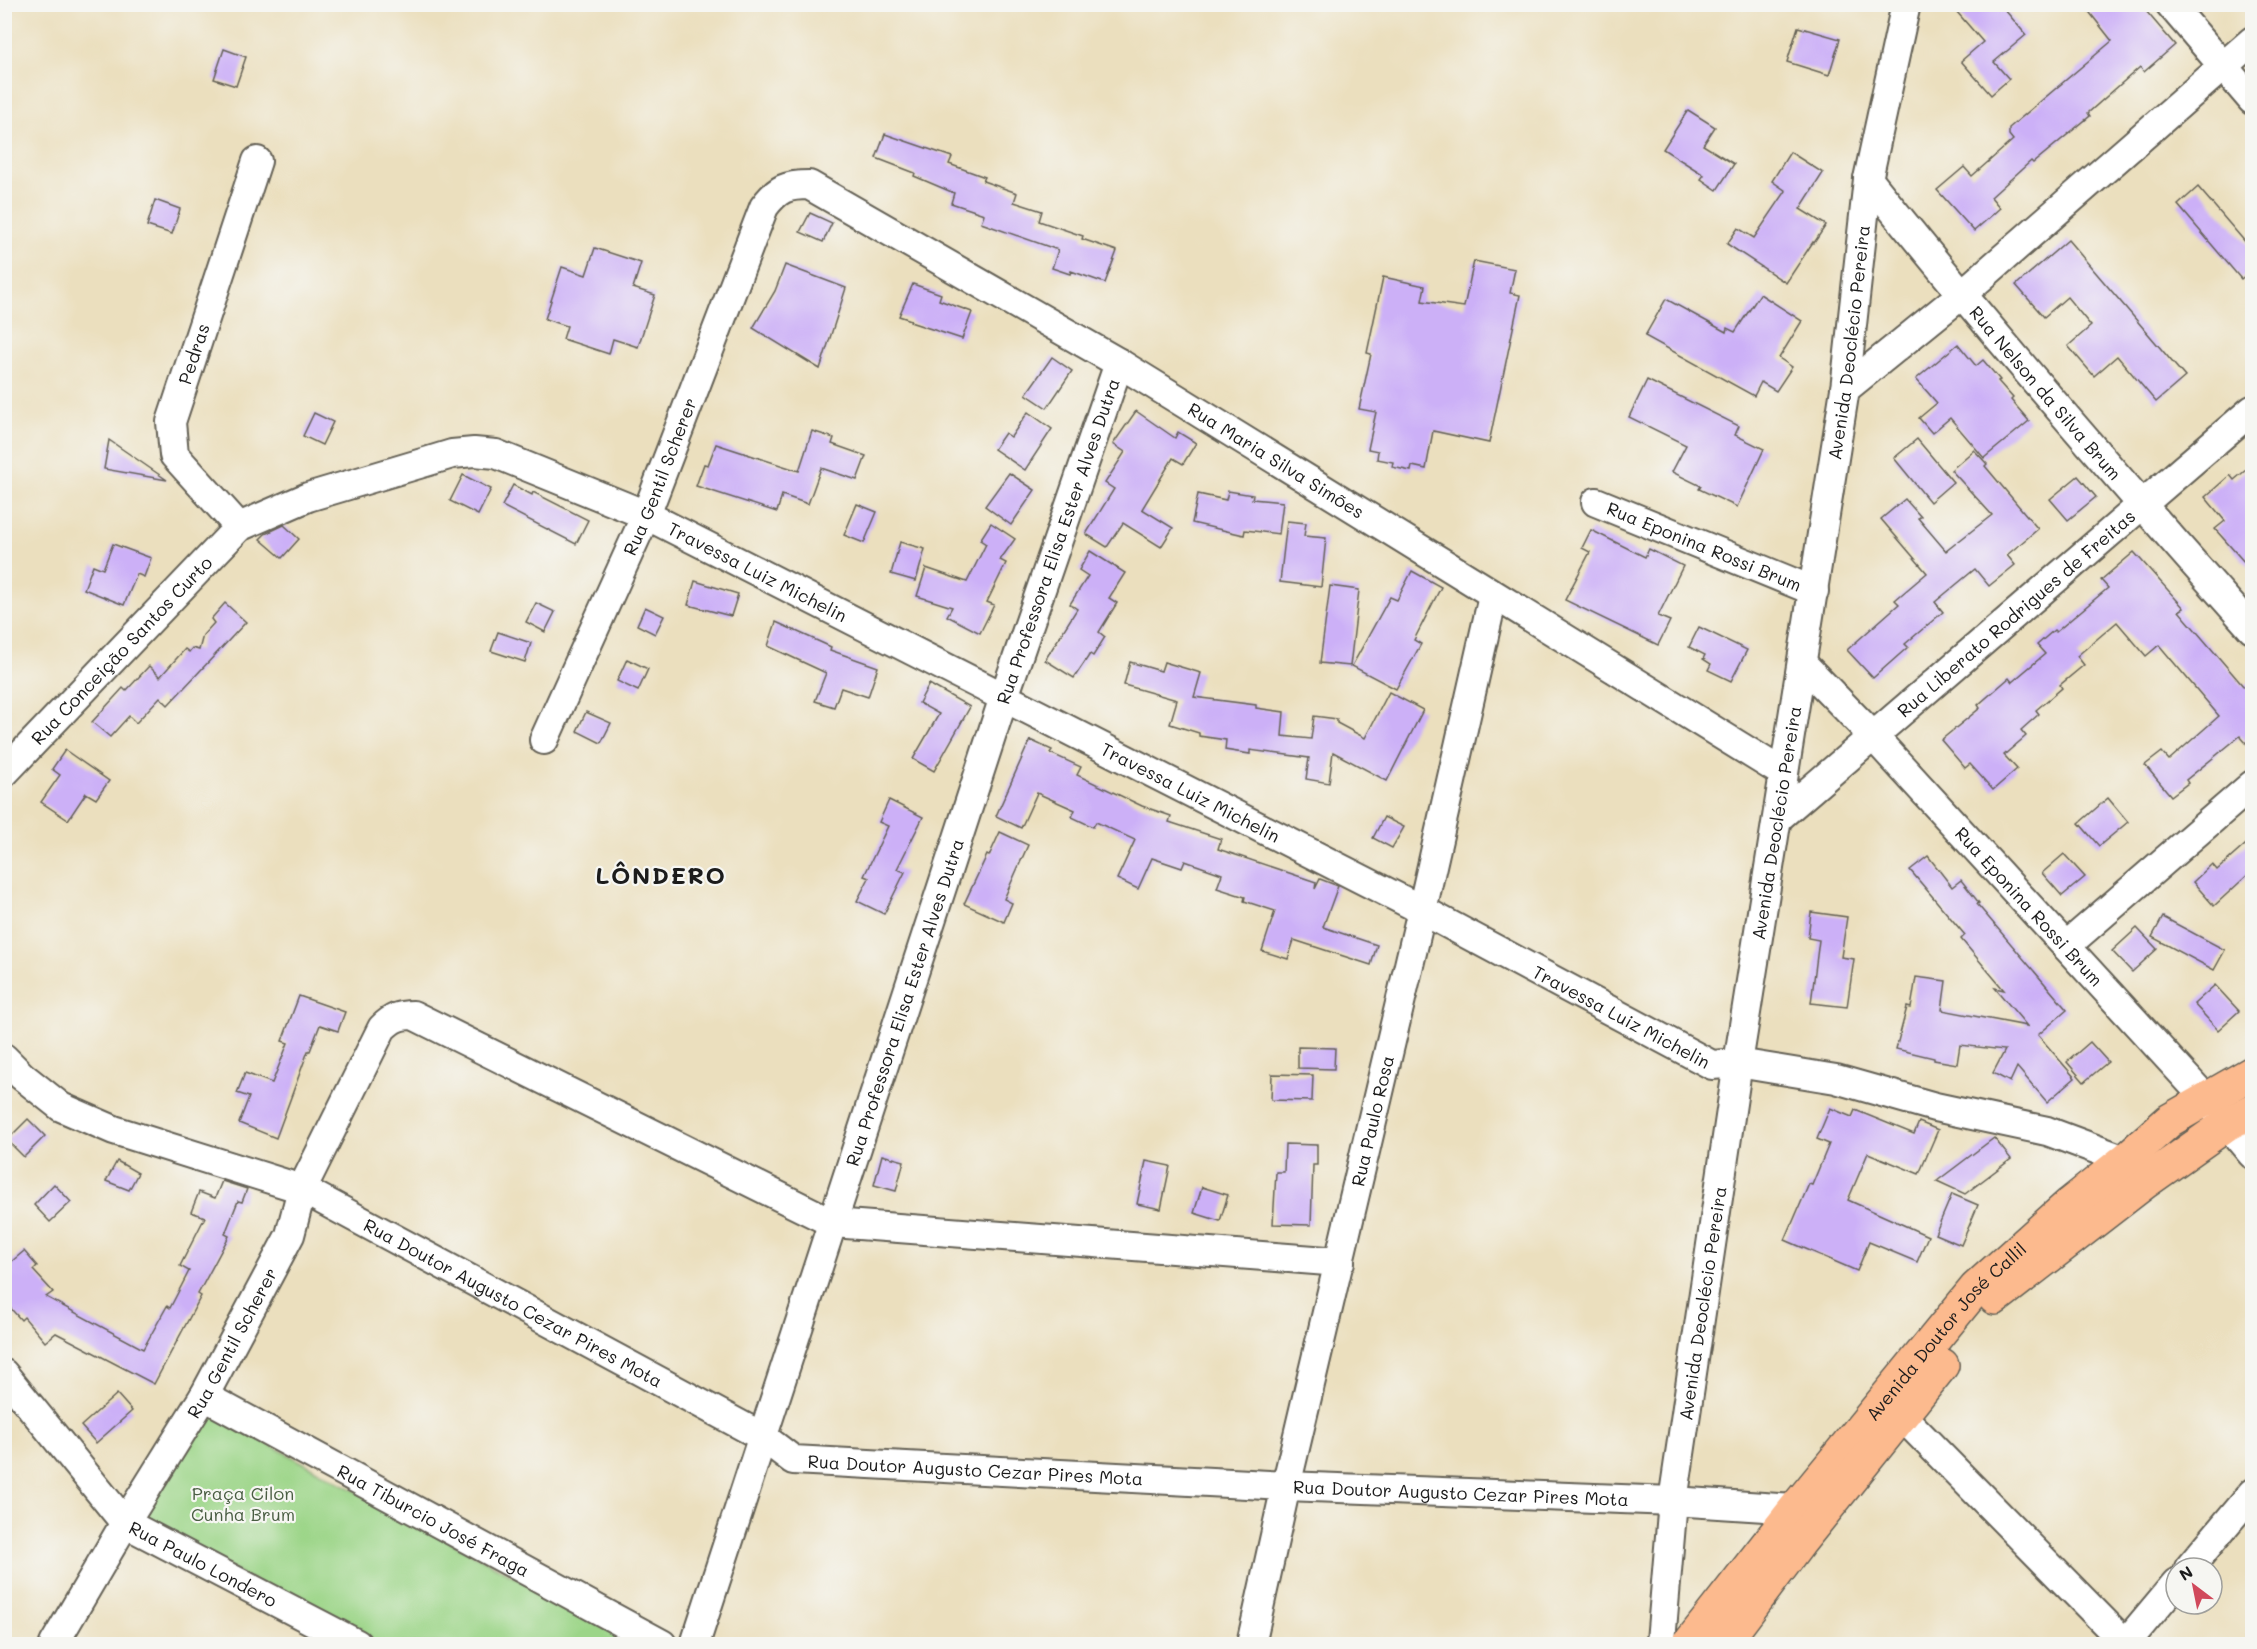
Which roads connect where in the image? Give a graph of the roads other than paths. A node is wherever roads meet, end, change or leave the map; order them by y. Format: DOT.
graph roads {
  1 [pos="1906,4"];
  2 [pos="2170,4"];
  3 [pos="2253,41"];
  4 [pos="2223,68"];
  5 [pos="2253,100"];
  6 [pos="257,161"];
  7 [pos="1868,179"];
  8 [pos="764,207"];
  9 [pos="1960,295"];
  10 [pos="1119,363"];
  11 [pos="1845,389"];
  12 [pos="2253,410"];
  13 [pos="1596,502"];
  14 [pos="2141,504"];
  15 [pos="646,515"];
  16 [pos="239,527"];
  17 [pos="1814,591"];
  18 [pos="1493,596"];
  19 [pos="2253,629"];
  20 [pos="1803,663"];
  21 [pos="1004,697"];
  22 [pos="1874,736"];
  23 [pos="544,740"];
  24 [pos="4,773"];
  25 [pos="1783,774"];
  26 [pos="2253,785"];
  27 [pos="1778,818"];
  28 [pos="1422,910"];
  29 [pos="2066,946"];
  30 [pos="4,1059"];
  31 [pos="1738,1063"];
  32 [pos="2253,1072"];
  33 [pos="2206,1099"];
  34 [pos="2240,1117"];
  35 [pos="2253,1155"];
  36 [pos="2134,1171"];
  37 [pos="302,1189"];
  38 [pos="833,1223"];
  39 [pos="1340,1262"];
  40 [pos="4,1374"];
  41 [pos="204,1396"];
  42 [pos="1894,1408"];
  43 [pos="763,1437"];
  44 [pos="1286,1486"];
  45 [pos="2253,1493"];
  46 [pos="1673,1501"];
  47 [pos="1795,1509"];
  48 [pos="125,1523"];
  49 [pos="2199,1556"];
  50 [pos="2164,1597"];
  51 [pos="54,1644"];
  52 [pos="357,1644"];
  53 [pos="662,1644"];
  54 [pos="695,1644"];
  55 [pos="1251,1644"];
  56 [pos="1663,1644"];
  57 [pos="1689,1644"];
  58 [pos="1723,1644"];
  59 [pos="2125,1644"];
  1 -- 7 [label="street, Avenida Deoclécio Pereira"];
  2 -- 4 [label="street"];
  3 -- 4 [label="street"];
  4 -- 5 [label="street"];
  4 -- 9 [label="street"];
  6 -- 16 [label="street, Pedras"];
  7 -- 9 [label="street, Rua Nelson da Silva Brum"];
  7 -- 11 [label="street, Avenida Deoclécio Pereira"];
  8 -- 10 [label="street, Rua Maria Silva Simões"];
  8 -- 15 [label="street, Rua Gentil Scherer"];
  9 -- 11 [label="street"];
  9 -- 14 [label="street, Rua Nelson da Silva Brum"];
  10 -- 18 [label="street, Rua Maria Silva Simões"];
  10 -- 21 [label="street, Rua Professora Elisa Ester Alves Dutra"];
  11 -- 17 [label="street, Avenida Deoclécio Pereira"];
  12 -- 14 [label="street, Rua Liberato Rodrigues de Freitas"];
  13 -- 17 [label="street, Rua Eponina Rossi Brum"];
  14 -- 19 [label="street, Rua Nelson da Silva Brum"];
  14 -- 22 [label="street, Rua Liberato Rodrigues de Freitas"];
  15 -- 16 [label="street, Travessa Luiz Michelin"];
  15 -- 21 [label="street, Travessa Luiz Michelin"];
  15 -- 23 [label="street, Rua Gentil Scherer"];
  16 -- 24 [label="street, Rua Conceição Santos Curto"];
  17 -- 20 [label="street, Avenida Deoclécio Pereira"];
  18 -- 25 [label="street, Rua Maria Silva Simões"];
  18 -- 28 [label="street, Rua Paulo Rosa"];
  20 -- 22 [label="street, Rua Eponina Rossi Brum"];
  20 -- 25 [label="street, Avenida Deoclécio Pereira"];
  21 -- 28 [label="street, Travessa Luiz Michelin"];
  21 -- 38 [label="street, Rua Professora Elisa Ester Alves Dutra"];
  22 -- 27 [label="street, Rua Liberato Rodrigues de Freitas"];
  22 -- 29 [label="street, Rua Eponina Rossi Brum"];
  25 -- 27 [label="street, Avenida Deoclécio Pereira"];
  26 -- 29 [label="street"];
  27 -- 31 [label="street, Avenida Deoclécio Pereira"];
  28 -- 31 [label="street, Travessa Luiz Michelin"];
  28 -- 39 [label="street, Rua Paulo Rosa"];
  29 -- 33 [label="street, Rua Eponina Rossi Brum"];
  30 -- 37 [label="street, Rua Doutor Augusto Cezar Pires Mota"];
  31 -- 36 [label="street, Travessa Luiz Michelin"];
  31 -- 46 [label="street, Avenida Deoclécio Pereira"];
  32 -- 33 [label="main road, Avenida Doutor José Callil"];
  33 -- 34 [label="street, Rua Eponina Rossi Brum"];
  33 -- 36 [label="main road, Avenida Doutor José Callil"];
  34 -- 35 [label="street, Rua Eponina Rossi Brum"];
  34 -- 36 [label="main road, Avenida Doutor José Callil"];
  36 -- 42 [label="main road, Avenida Doutor José Callil"];
  37 -- 38 [label="street, Rua Gentil Scherer"];
  37 -- 41 [label="street, Rua Gentil Scherer"];
  37 -- 43 [label="street, Rua Doutor Augusto Cezar Pires Mota"];
  38 -- 39 [label="street"];
  38 -- 43 [label="street, Rua Professora Elisa Ester Alves Dutra"];
  39 -- 44 [label="street, Rua Paulo Rosa"];
  40 -- 48 [label="street, Rua Paulo Londero"];
  41 -- 48 [label="street, Rua Gentil Scherer"];
  41 -- 53 [label="street, Rua Tiburcio José Fraga"];
  42 -- 47 [label="main road, Avenida Doutor José Callil"];
  42 -- 58 [label="main road, Avenida Doutor José Callil"];
  42 -- 59 [label="street"];
  43 -- 44 [label="street, Rua Doutor Augusto Cezar Pires Mota"];
  43 -- 54 [label="street, Rua Professora Elisa Ester Alves Dutra"];
  44 -- 46 [label="street, Rua Doutor Augusto Cezar Pires Mota"];
  44 -- 55 [label="street, Rua Paulo Rosa"];
  45 -- 49 [label="street"];
  46 -- 47 [label="street, Rua Doutor Augusto Cezar Pires Mota"];
  46 -- 56 [label="street, Avenida Deoclécio Pereira"];
  47 -- 57 [label="main road, Avenida Doutor José Callil"];
  48 -- 51 [label="street, Rua Gentil Scherer"];
  48 -- 52 [label="street, Rua Paulo Londero"];
  50 -- 59 [label="street"];
}
